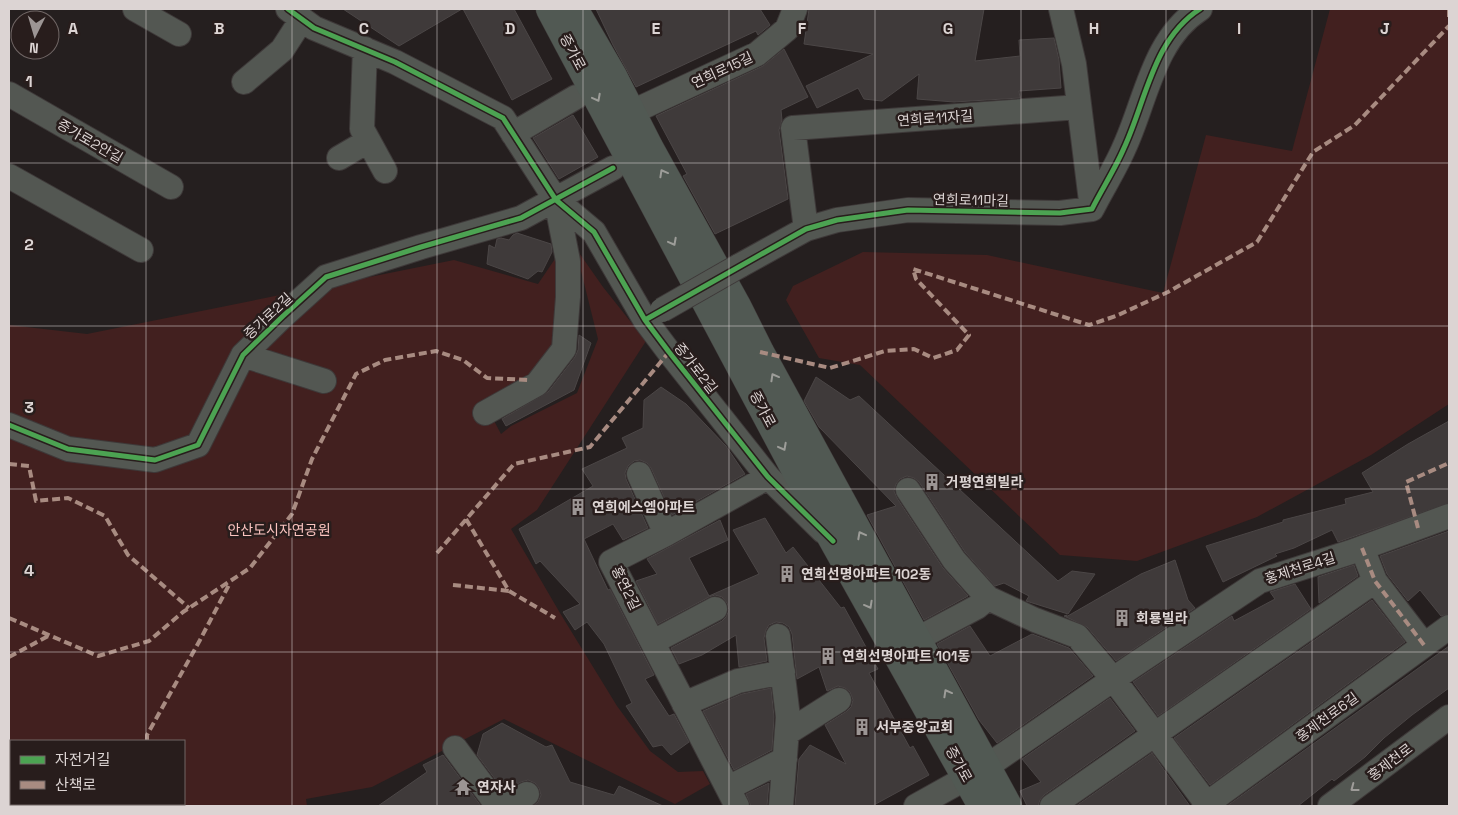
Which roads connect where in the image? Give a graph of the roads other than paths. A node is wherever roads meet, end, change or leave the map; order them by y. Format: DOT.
graph roads {
  1 [pos="135,9"];
  2 [pos="550,9"];
  3 [pos="574,9"];
  4 [pos="795,9"];
  5 [pos="1062,9"];
  6 [pos="1200,9"];
  7 [pos="295,14"];
  8 [pos="179,34"];
  9 [pos="365,49"];
  10 [pos="244,82"];
  11 [pos="9,94"];
  12 [pos="576,97"];
  13 [pos="1079,107"];
  14 [pos="632,112"];
  15 [pos="513,134"];
  16 [pos="368,141"];
  17 [pos="339,158"];
  18 [pos="613,168"];
  19 [pos="386,170"];
  20 [pos="9,176"];
  21 [pos="171,187"];
  22 [pos="556,200"];
  23 [pos="1092,209"];
  24 [pos="806,229"];
  25 [pos="141,250"];
  26 [pos="654,315"];
  27 [pos="243,355"];
  28 [pos="324,381"];
  29 [pos="485,413"];
  30 [pos="9,425"];
  31 [pos="639,474"];
  32 [pos="768,477"];
  33 [pos="908,490"];
  34 [pos="1449,516"];
  35 [pos="666,534"];
  36 [pos="833,541"];
  37 [pos="1362,548"];
  38 [pos="1375,581"];
  39 [pos="988,598"];
  40 [pos="715,609"];
  41 [pos="1449,627"];
  42 [pos="778,636"];
  43 [pos="916,639"];
  44 [pos="653,642"];
  45 [pos="1424,645"];
  46 [pos="782,672"];
  47 [pos="1114,680"];
  48 [pos="839,700"];
  49 [pos="684,704"];
  50 [pos="1449,717"];
  51 [pos="787,733"];
  52 [pos="1156,735"];
  53 [pos="455,748"];
  54 [pos="785,759"];
  55 [pos="976,772"];
  56 [pos="732,797"];
  57 [pos="510,803"];
  58 [pos="1205,805"];
  59 [pos="781,806"];
  60 [pos="916,806"];
  61 [pos="982,806"];
  62 [pos="1008,806"];
  63 [pos="1052,806"];
  64 [pos="1330,806"];
  1 -- 8 [label="street"];
  2 -- 36 [label="main road, 증가로, one-way"];
  3 -- 14 [label="main road, 증가로"];
  4 -- 14 [label="street, 연희로15길"];
  5 -- 13 [label="street"];
  6 -- 23 [label="street"];
  7 -- 9 [label="street, 증가로2길"];
  7 -- 10 [label="street, 증가로2길"];
  9 -- 15 [label="street, 증가로2길"];
  9 -- 16 [label="street"];
  11 -- 21 [label="street, 증가로2안길"];
  12 -- 15 [label="street"];
  13 -- 23 [label="street"];
  13 -- 24 [label="street, 연희로11자길"];
  43 -- 14 [label="main road, 증가로, one-way"];
  15 -- 22 [label="street, 증가로2길"];
  16 -- 17 [label="street"];
  16 -- 19 [label="street"];
  18 -- 22 [label="street"];
  20 -- 25 [label="street"];
  22 -- 26 [label="street, 증가로2길"];
  22 -- 27 [label="street, 증가로2길"];
  22 -- 29 [label="street"];
  23 -- 24 [label="street, 연희로11마길"];
  24 -- 26 [label="street, 연희로11마길, bridge"];
  26 -- 32 [label="street, 증가로2길"];
  27 -- 28 [label="street"];
  27 -- 30 [label="street, 증가로2길"];
  31 -- 35 [label="street"];
  32 -- 35 [label="street, 홍연2길"];
  32 -- 36 [label="street, 증가로2길"];
  33 -- 39 [label="street"];
  34 -- 37 [label="street, 홍제천로4길"];
  35 -- 44 [label="street, 홍연2길"];
  36 -- 55 [label="main road, 증가로, one-way"];
  37 -- 38 [label="street"];
  37 -- 47 [label="street, 홍제천로4길"];
  38 -- 45 [label="street"];
  38 -- 52 [label="street"];
  39 -- 43 [label="street"];
  39 -- 47 [label="street"];
  40 -- 44 [label="street"];
  41 -- 45 [label="street, 홍제천로6길"];
  42 -- 46 [label="street"];
  55 -- 43 [label="main road, 증가로, one-way"];
  44 -- 49 [label="street, 홍연2길"];
  45 -- 58 [label="street, 홍제천로6길"];
  46 -- 49 [label="street"];
  46 -- 51 [label="street"];
  47 -- 52 [label="street"];
  47 -- 55 [label="street, 홍제천로4길"];
  48 -- 51 [label="street"];
  49 -- 56 [label="street, 홍연2길"];
  50 -- 64 [label="street, 홍제천로, one-way"];
  51 -- 54 [label="street"];
  52 -- 58 [label="street"];
  52 -- 63 [label="street"];
  53 -- 57 [label="street"];
  54 -- 56 [label="street"];
  54 -- 59 [label="street"];
  55 -- 60 [label="street, 홍제천로4길"];
  55 -- 61 [label="main road, 증가로"];
  55 -- 62 [label="main road, 증가로"];
}
